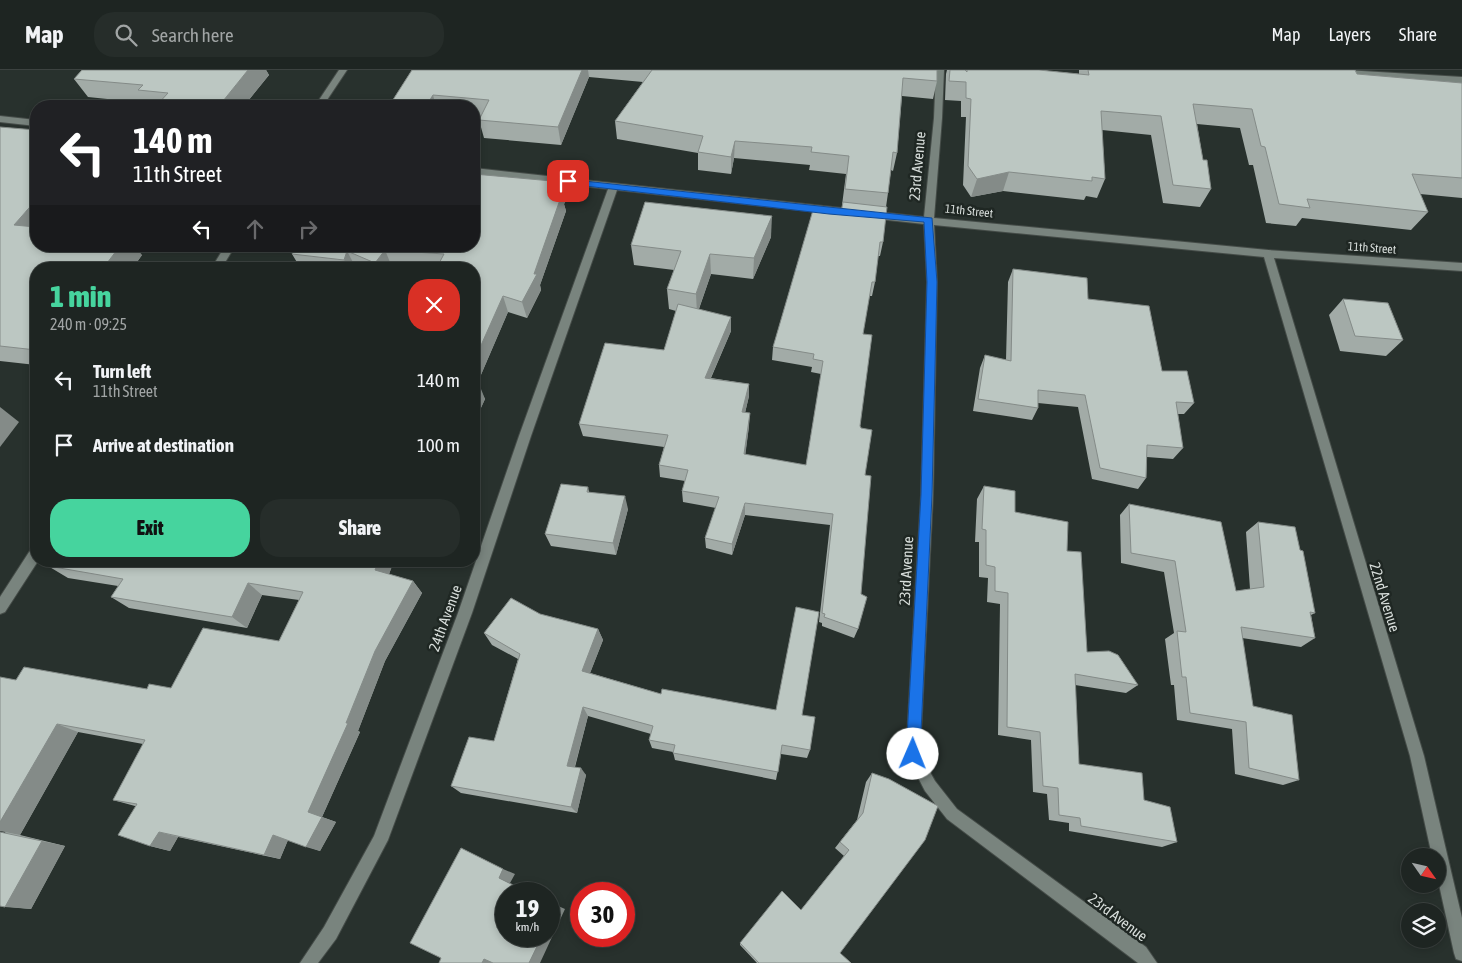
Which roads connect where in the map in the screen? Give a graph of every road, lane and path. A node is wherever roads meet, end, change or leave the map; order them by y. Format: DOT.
graph roads {
  1 [pos="343,70"];
  2 [pos="940,70"];
  3 [pos="1305,70"];
  4 [pos="1462,80"];
  5 [pos="323,100"];
  6 [pos="0,119"];
  7 [pos="30,122"];
  8 [pos="480,172"];
  9 [pos="614,186"];
  10 [pos="929,220"];
  11 [pos="1268,254"];
  12 [pos="1462,267"];
  13 [pos="30,562"];
  14 [pos="0,608"];
  15 [pos="1462,953"];
  16 [pos="308,963"];
  17 [pos="1149,963"];
  1 -- 5 [label="street"];
  2 -- 10 [label="street, 23rd Avenue"];
  3 -- 4 [label="street"];
  6 -- 7 [label="street"];
  8 -- 9 [label="street, 11th Street"];
  9 -- 10 [label="street, 11th Street"];
  9 -- 16 [label="street, 24th Avenue"];
  10 -- 11 [label="street, 11th Street"];
  10 -- 17 [label="street, 23rd Avenue"];
  11 -- 12 [label="street, 11th Street"];
  11 -- 15 [label="street, 22nd Avenue"];
  13 -- 14 [label="street"];
}
